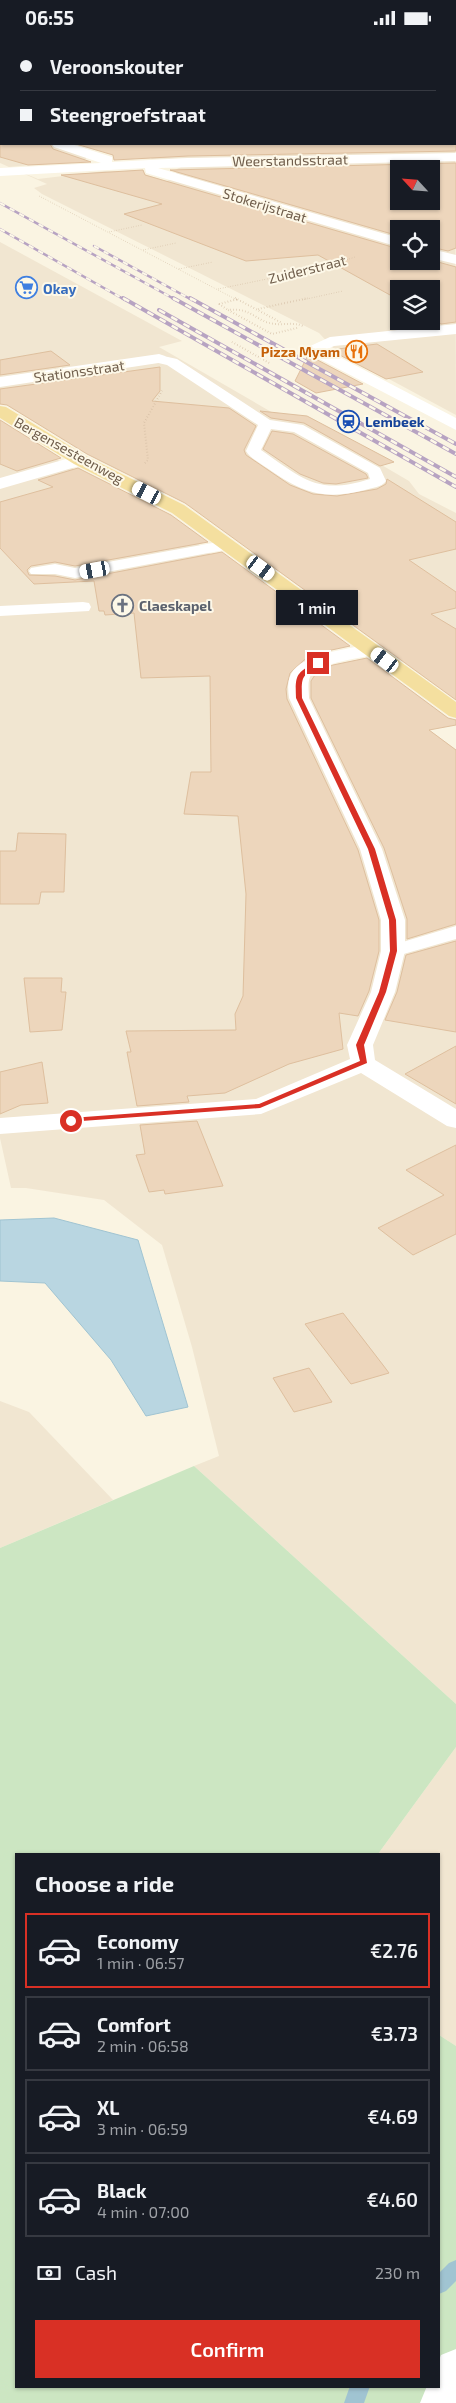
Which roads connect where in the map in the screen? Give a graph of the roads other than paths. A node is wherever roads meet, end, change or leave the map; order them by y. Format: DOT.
graph roads {
  1 [pos="62,145"];
  2 [pos="456,157"];
  3 [pos="128,165"];
  4 [pos="0,172"];
  5 [pos="390,241"];
  6 [pos="440,256"];
  7 [pos="456,260"];
  8 [pos="456,329"];
  9 [pos="159,359"];
  10 [pos="0,382"];
  11 [pos="0,411"];
  12 [pos="266,424"];
  13 [pos="456,425"];
  14 [pos="80,460"];
  15 [pos="0,484"];
  16 [pos="229,545"];
  17 [pos="37,571"];
  18 [pos="83,607"];
  19 [pos="0,611"];
  20 [pos="371,650"];
  21 [pos="456,713"];
  22 [pos="456,932"];
  23 [pos="393,951"];
  24 [pos="364,1063"];
  25 [pos="456,1120"];
  26 [pos="0,1126"];
  27 [pos="456,2369"];
  28 [pos="442,2403"];
  1 -- 3 [label="street, Weerstandsstraat"];
  2 -- 3 [label="street, Weerstandsstraat"];
  3 -- 4 [label="street, Weerstandsstraat"];
  3 -- 5 [label="street, Stokerijstraat"];
  6 -- 7 [label="street"];
  8 -- 13 [label="street"];
  9 -- 10 [label="street, Stationsstraat"];
  9 -- 12 [label="lane"];
  11 -- 14 [label="main road, Bergensesteenweg"];
  12 -- 12 [label="lane"];
  14 -- 15 [label="street"];
  14 -- 16 [label="main road, Bergensesteenweg"];
  16 -- 17 [label="lane"];
  16 -- 20 [label="main road, Bergensesteenweg"];
  18 -- 19 [label="lane"];
  20 -- 21 [label="main road, Bergensesteenweg"];
  20 -- 23 [label="street"];
  22 -- 23 [label="lane"];
  23 -- 24 [label="street"];
  24 -- 25 [label="street"];
  24 -- 26 [label="street"];
  27 -- 28 [label="street"];
}
